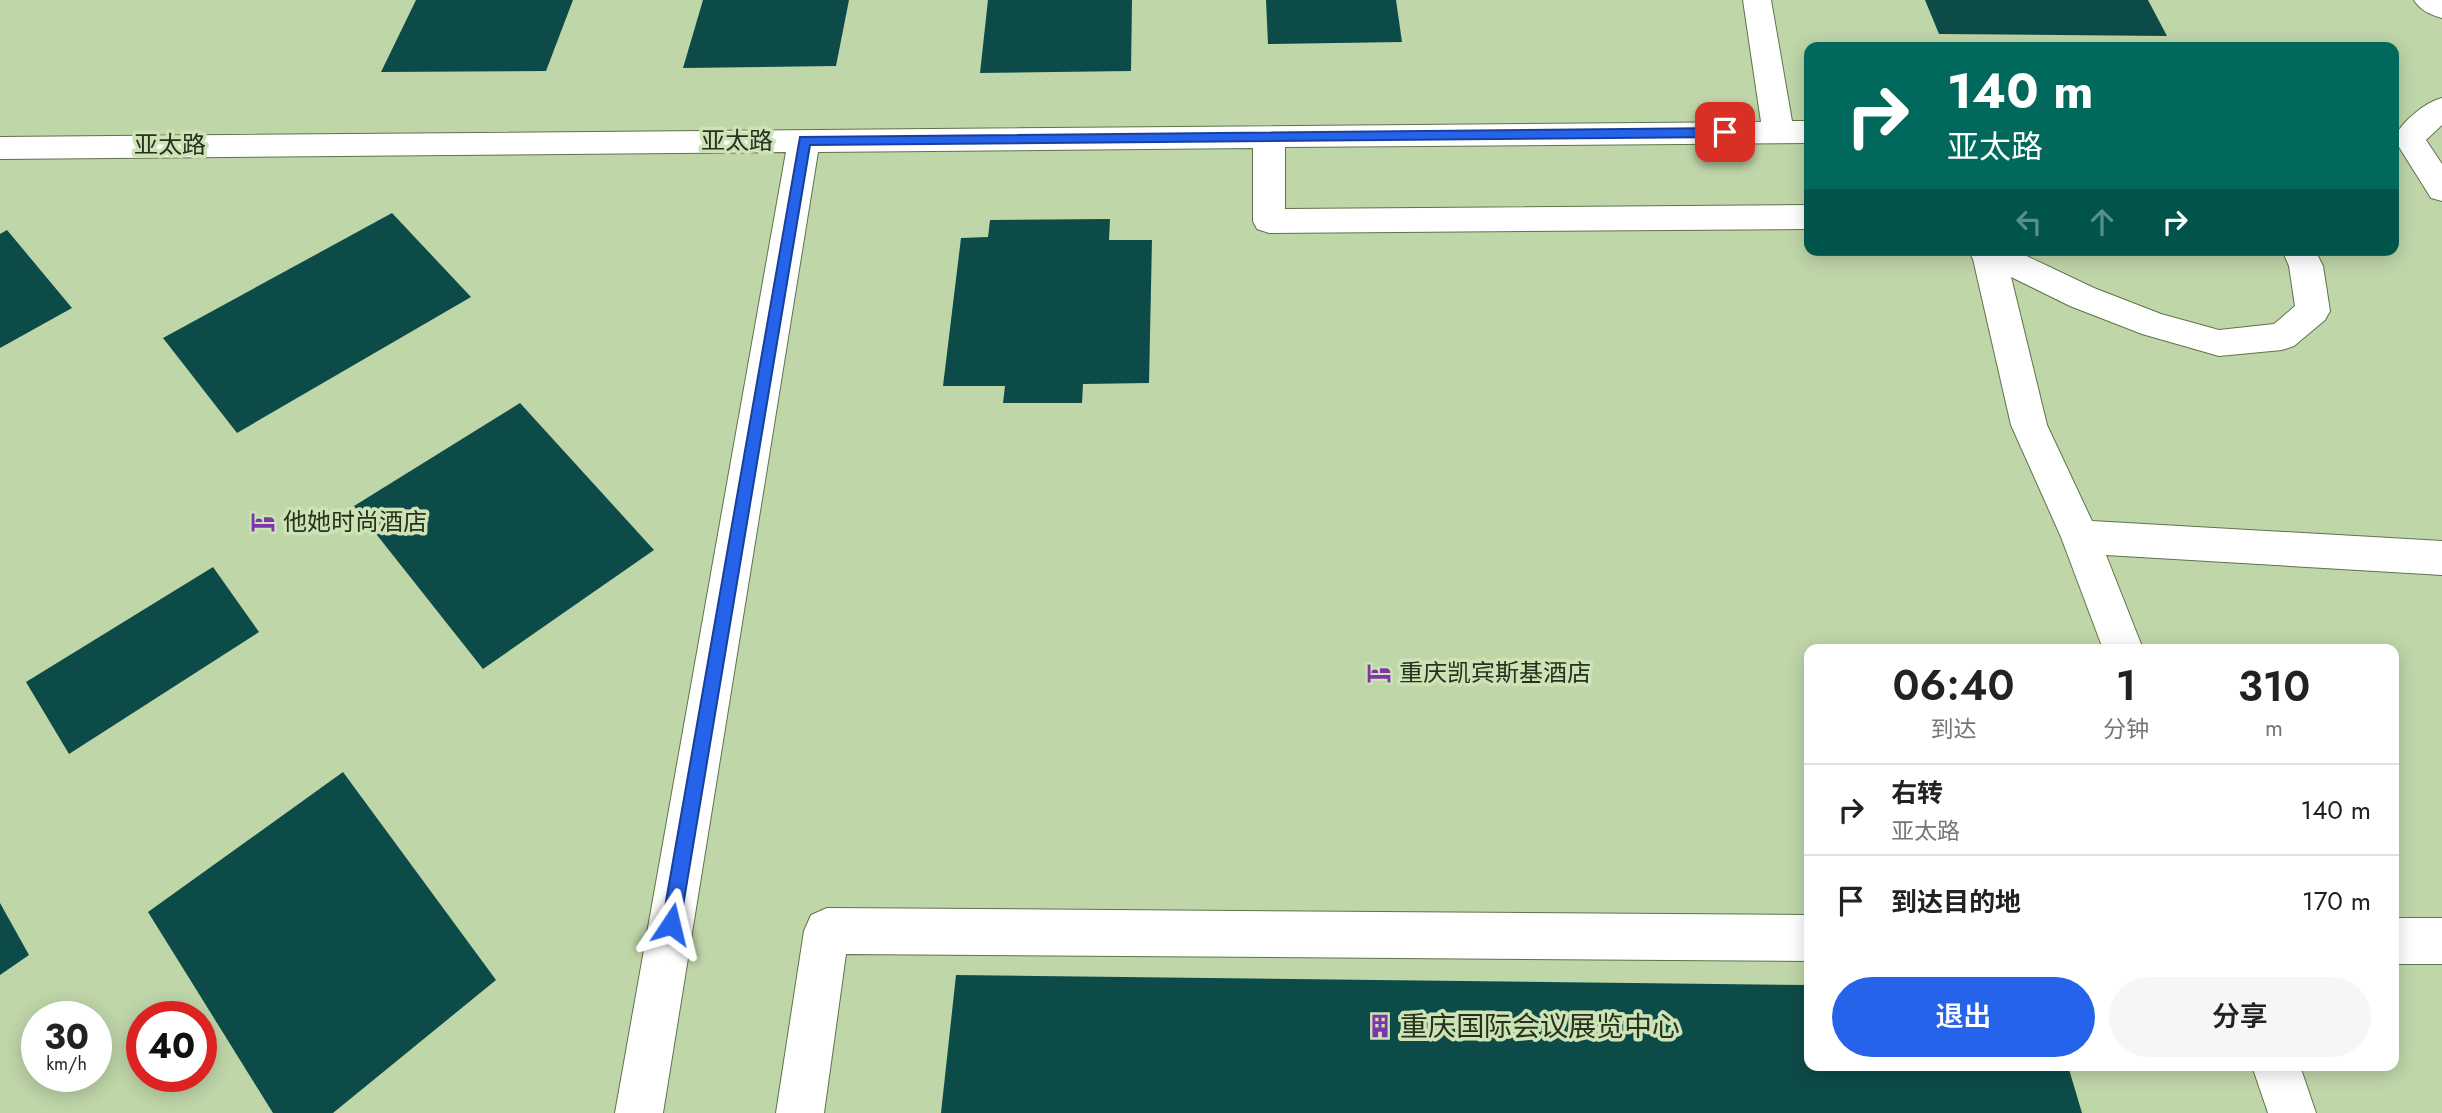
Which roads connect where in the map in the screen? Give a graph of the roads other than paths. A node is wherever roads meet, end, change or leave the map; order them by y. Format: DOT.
graph roads {
  1 [pos="1757,0"];
  2 [pos="2428,0"];
  3 [pos="2442,9"];
  4 [pos="2442,108"];
  5 [pos="1778,132"];
  6 [pos="1804,132"];
  7 [pos="1269,135"];
  8 [pos="2402,137"];
  9 [pos="804,141"];
  10 [pos="0,148"];
  11 [pos="2442,152"];
  12 [pos="2442,191"];
  13 [pos="1804,217"];
  14 [pos="1987,256"];
  15 [pos="1997,256"];
  16 [pos="2301,256"];
  17 [pos="2080,537"];
  18 [pos="2442,558"];
  19 [pos="2121,644"];
  20 [pos="1804,938"];
  21 [pos="2399,941"];
  22 [pos="2442,941"];
  23 [pos="2278,1071"];
  24 [pos="639,1113"];
  25 [pos="800,1113"];
  26 [pos="2292,1113"];
  1 -- 5 [label="street"];
  2 -- 3 [label="street"];
  4 -- 8 [label="street"];
  5 -- 6 [label="street, 亚太路"];
  5 -- 7 [label="street, 亚太路"];
  7 -- 9 [label="street, 亚太路"];
  7 -- 13 [label="street"];
  8 -- 11 [label="street"];
  8 -- 12 [label="street"];
  9 -- 10 [label="street, 亚太路"];
  9 -- 24 [label="street"];
  14 -- 17 [label="street"];
  15 -- 16 [label="street"];
  17 -- 18 [label="street"];
  17 -- 19 [label="street"];
  20 -- 25 [label="street"];
  21 -- 22 [label="street"];
  23 -- 26 [label="street"];
}
